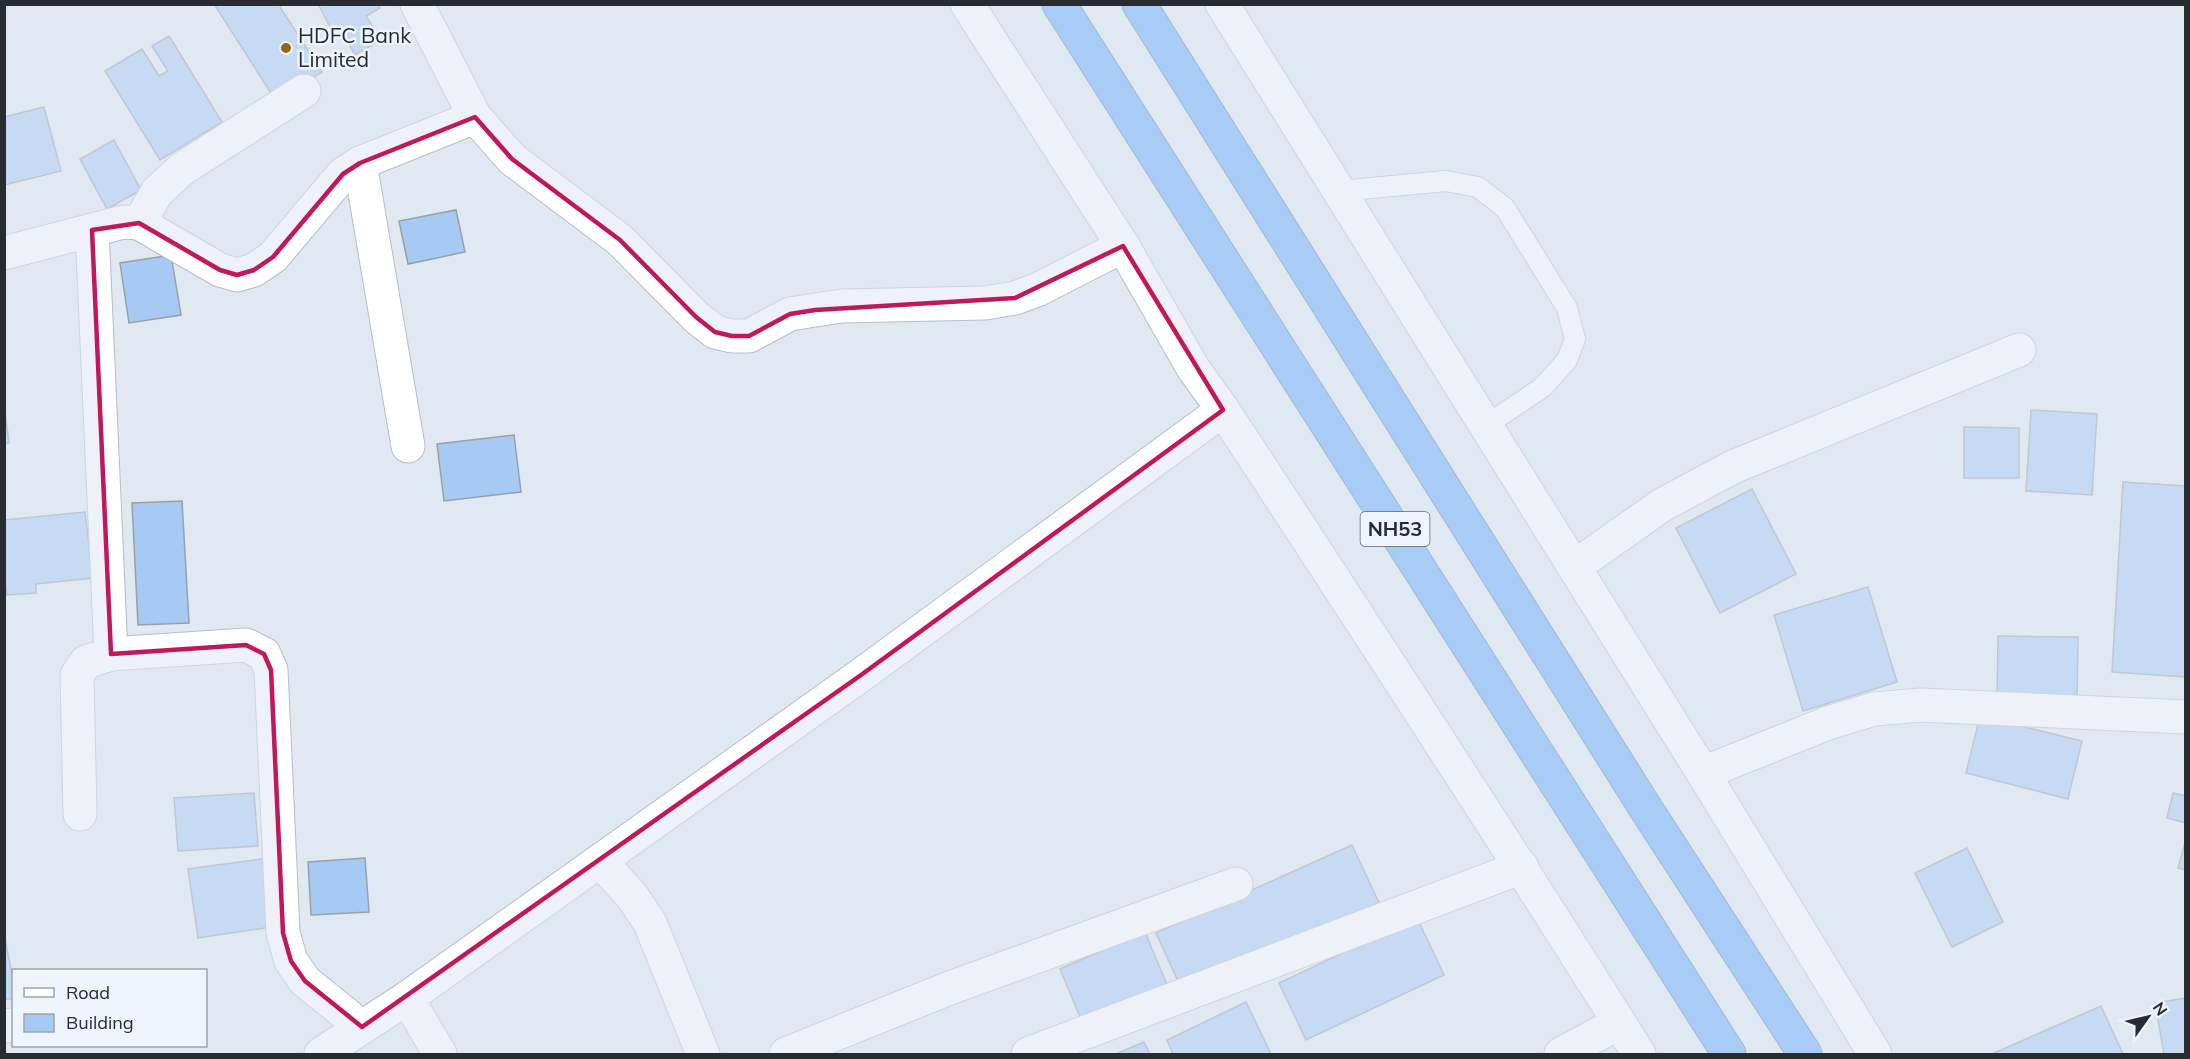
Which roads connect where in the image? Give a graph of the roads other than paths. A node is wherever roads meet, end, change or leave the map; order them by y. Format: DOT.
graph roads {
  1 [pos="417,4"];
  2 [pos="967,4"];
  3 [pos="1059,4"];
  4 [pos="1139,4"];
  5 [pos="1222,4"];
  6 [pos="304,91"];
  7 [pos="475,117"];
  8 [pos="360,162"];
  9 [pos="1339,191"];
  10 [pos="139,223"];
  11 [pos="92,231"];
  12 [pos="1123,246"];
  13 [pos="4,253"];
  14 [pos="2019,350"];
  15 [pos="1223,410"];
  16 [pos="1485,426"];
  17 [pos="408,447"];
  18 [pos="1574,567"];
  19 [pos="111,654"];
  20 [pos="2186,717"];
  21 [pos="1703,773"];
  22 [pos="80,814"];
  23 [pos="600,861"];
  24 [pos="1522,867"];
  25 [pos="1236,884"];
  26 [pos="407,998"];
  27 [pos="1619,1023"];
  28 [pos="362,1027"];
  29 [pos="321,1054"];
  30 [pos="440,1054"];
  31 [pos="703,1054"];
  32 [pos="786,1054"];
  33 [pos="1028,1054"];
  34 [pos="1561,1054"];
  35 [pos="1638,1054"];
  36 [pos="1730,1054"];
  37 [pos="1805,1054"];
  38 [pos="1875,1054"];
  1 -- 7 [label="street"];
  2 -- 12 [label="street"];
  3 -- 36 [label="highway, NH53"];
  4 -- 37 [label="highway, NH53"];
  5 -- 9 [label="street"];
  6 -- 10 [label="street"];
  7 -- 8 [label="street"];
  7 -- 12 [label="street"];
  8 -- 10 [label="street"];
  8 -- 17 [label="street"];
  9 -- 16 [label="street"];
  9 -- 16 [label="lane"];
  10 -- 11 [label="street"];
  11 -- 13 [label="street"];
  11 -- 19 [label="street"];
  12 -- 15 [label="street"];
  14 -- 18 [label="street"];
  15 -- 23 [label="street"];
  15 -- 24 [label="street"];
  16 -- 18 [label="street"];
  18 -- 21 [label="street"];
  19 -- 22 [label="street"];
  19 -- 28 [label="street"];
  20 -- 21 [label="street"];
  21 -- 38 [label="street"];
  23 -- 26 [label="street"];
  23 -- 31 [label="street"];
  24 -- 27 [label="street"];
  24 -- 33 [label="street"];
  25 -- 32 [label="street"];
  26 -- 28 [label="street"];
  26 -- 30 [label="street"];
  27 -- 34 [label="street"];
  27 -- 35 [label="street"];
  28 -- 29 [label="street"];
}
